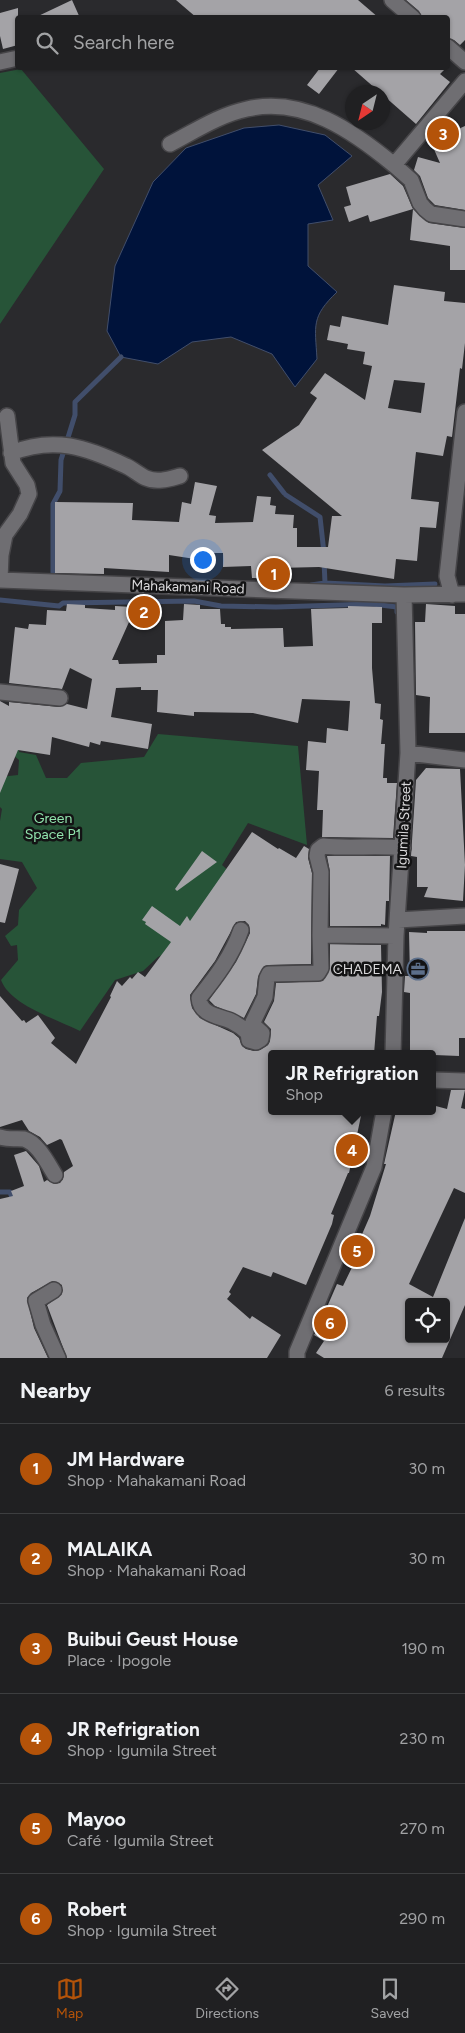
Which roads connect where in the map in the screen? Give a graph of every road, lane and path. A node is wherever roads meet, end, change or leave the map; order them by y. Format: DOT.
graph roads {
  1 [pos="392,0"];
  2 [pos="410,15"];
  3 [pos="450,49"];
  4 [pos="15,59"];
  5 [pos="465,61"];
  6 [pos="0,62"];
  7 [pos="465,81"];
  8 [pos="170,144"];
  9 [pos="394,165"];
  10 [pos="465,219"];
  11 [pos="465,412"];
  12 [pos="7,416"];
  13 [pos="11,453"];
  14 [pos="180,476"];
  15 [pos="0,580"];
  16 [pos="404,595"];
  17 [pos="459,595"];
  18 [pos="0,692"];
  19 [pos="60,698"];
  20 [pos="408,753"];
  21 [pos="465,760"];
  22 [pos="403,848"];
  23 [pos="465,916"];
  24 [pos="398,920"];
  25 [pos="240,930"];
  26 [pos="320,935"];
  27 [pos="396,936"];
  28 [pos="393,1050"];
  29 [pos="436,1080"];
  30 [pos="465,1081"];
  31 [pos="383,1115"];
  32 [pos="0,1137"];
  33 [pos="55,1175"];
  34 [pos="54,1290"];
  35 [pos="58,1358"];
  36 [pos="296,1358"];
  1 -- 2 [label="street"];
  3 -- 5 [label="street"];
  4 -- 6 [label="street"];
  7 -- 9 [label="street"];
  8 -- 9 [label="street"];
  9 -- 10 [label="street"];
  11 -- 17 [label="street"];
  12 -- 13 [label="street"];
  13 -- 14 [label="street"];
  13 -- 15 [label="street"];
  15 -- 16 [label="street, Mahakamani Road"];
  16 -- 17 [label="street, Mahakamani Road"];
  16 -- 20 [label="street, Igumila Street"];
  18 -- 19 [label="street"];
  20 -- 21 [label="street"];
  20 -- 22 [label="street, Igumila Street"];
  22 -- 24 [label="street, Igumila Street"];
  22 -- 26 [label="street"];
  23 -- 24 [label="street"];
  24 -- 27 [label="street, Igumila Street"];
  25 -- 26 [label="street"];
  26 -- 27 [label="street"];
  27 -- 28 [label="street, Igumila Street"];
  29 -- 30 [label="street"];
  31 -- 36 [label="street"];
  32 -- 33 [label="street"];
  34 -- 35 [label="street"];
}
